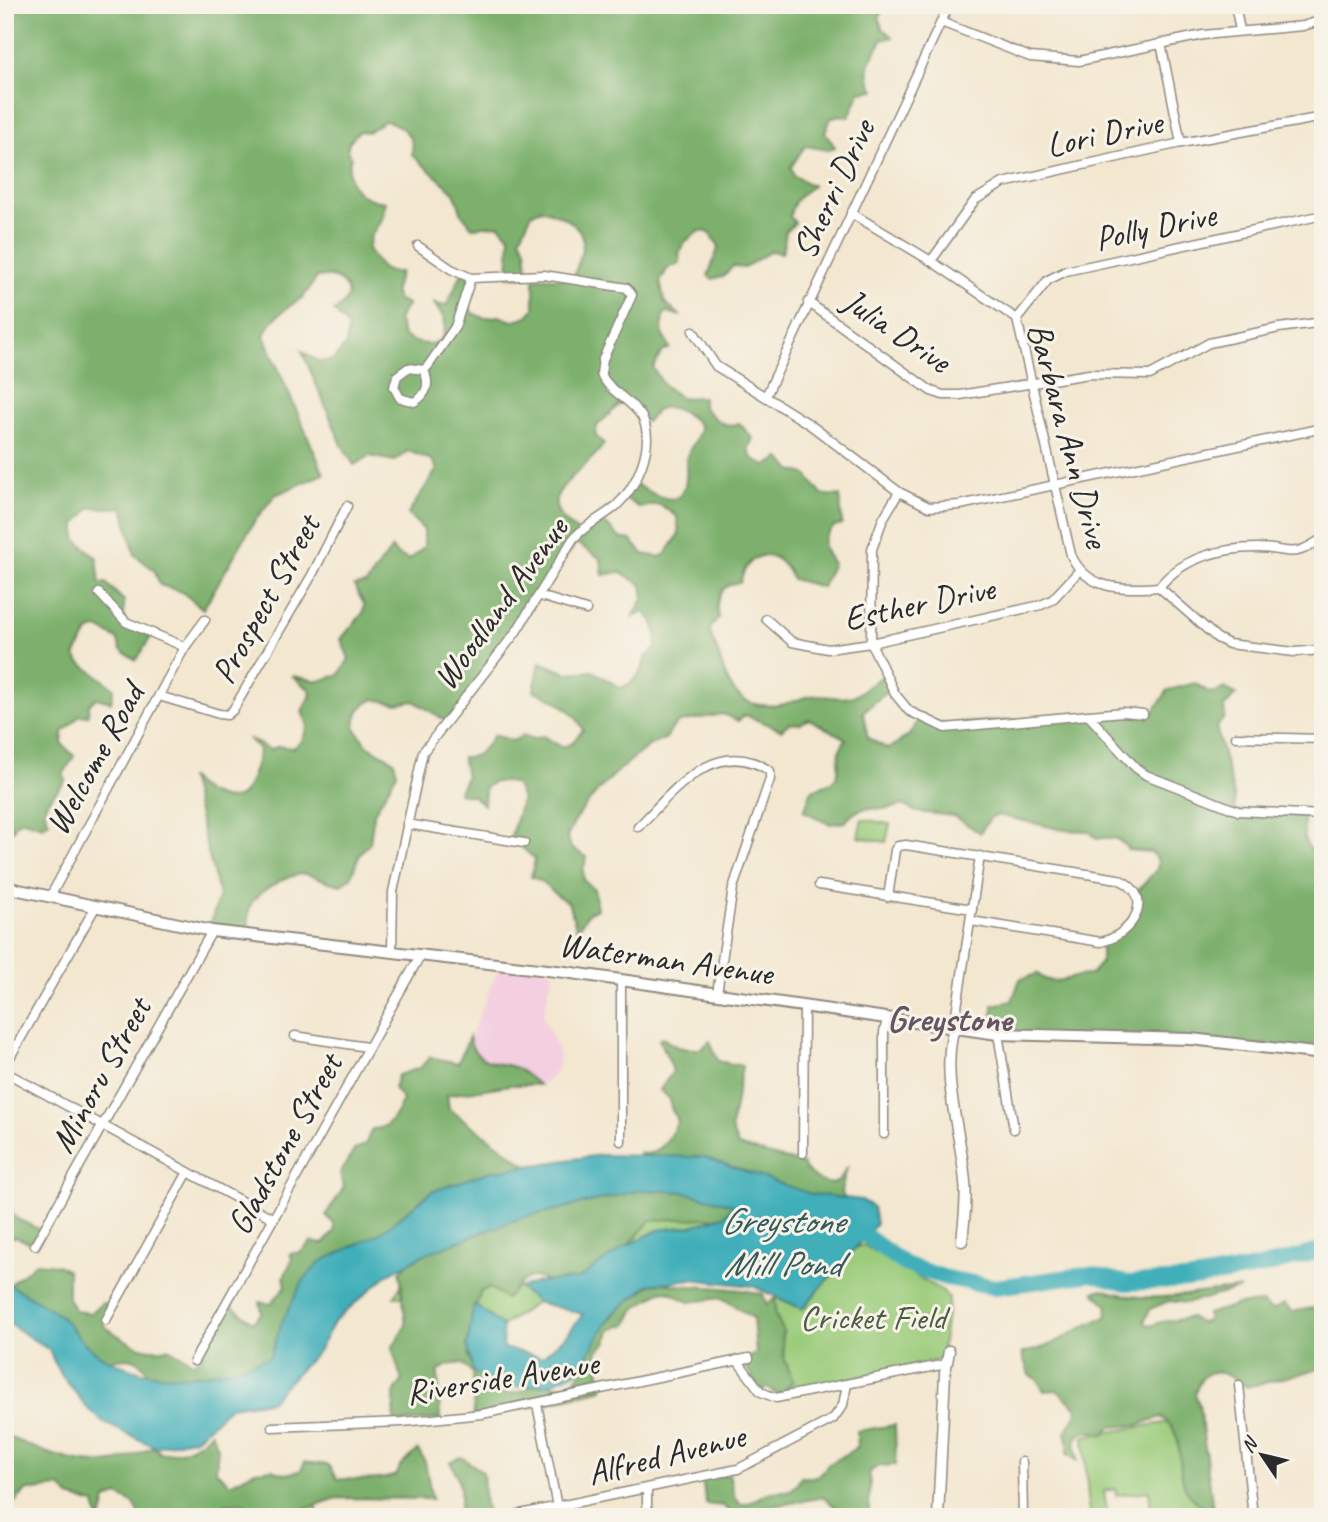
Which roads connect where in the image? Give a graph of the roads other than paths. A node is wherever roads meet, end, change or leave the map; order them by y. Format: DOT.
graph roads {
  1 [pos="949,5"];
  2 [pos="1235,5"];
  3 [pos="1323,20"];
  4 [pos="941,22"];
  5 [pos="1240,30"];
  6 [pos="1161,43"];
  7 [pos="1323,117"];
  8 [pos="1181,143"];
  9 [pos="851,213"];
  10 [pos="1323,215"];
  11 [pos="418,246"];
  12 [pos="931,261"];
  13 [pos="471,278"];
  14 [pos="808,302"];
  15 [pos="1017,320"];
  16 [pos="1323,322"];
  17 [pos="693,331"];
  18 [pos="424,370"];
  19 [pos="1033,383"];
  20 [pos="766,396"];
  21 [pos="1323,428"];
  22 [pos="1056,484"];
  23 [pos="899,492"];
  24 [pos="347,506"];
  25 [pos="1323,538"];
  26 [pos="1078,572"];
  27 [pos="1159,587"];
  28 [pos="99,593"];
  29 [pos="540,596"];
  30 [pos="586,610"];
  31 [pos="766,619"];
  32 [pos="205,620"];
  33 [pos="871,643"];
  34 [pos="185,647"];
  35 [pos="1323,650"];
  36 [pos="159,696"];
  37 [pos="1143,714"];
  38 [pos="1088,715"];
  39 [pos="1236,737"];
  40 [pos="1323,738"];
  41 [pos="1323,815"];
  42 [pos="407,824"];
  43 [pos="638,827"];
  44 [pos="524,844"];
  45 [pos="979,856"];
  46 [pos="819,885"];
  47 [pos="5,887"];
  48 [pos="50,897"];
  49 [pos="888,897"];
  50 [pos="96,906"];
  51 [pos="972,909"];
  52 [pos="971,921"];
  53 [pos="212,931"];
  54 [pos="392,952"];
  55 [pos="421,954"];
  56 [pos="621,980"];
  57 [pos="717,993"];
  58 [pos="804,1006"];
  59 [pos="887,1019"];
  60 [pos="954,1027"];
  61 [pos="998,1034"];
  62 [pos="295,1036"];
  63 [pos="367,1047"];
  64 [pos="1323,1054"];
  65 [pos="5,1066"];
  66 [pos="5,1072"];
  67 [pos="103,1125"];
  68 [pos="1014,1129"];
  69 [pos="884,1134"];
  70 [pos="621,1141"];
  71 [pos="803,1153"];
  72 [pos="188,1172"];
  73 [pos="274,1219"];
  74 [pos="962,1241"];
  75 [pos="35,1245"];
  76 [pos="106,1320"];
  77 [pos="949,1351"];
  78 [pos="749,1358"];
  79 [pos="737,1360"];
  80 [pos="194,1361"];
  81 [pos="946,1363"];
  82 [pos="847,1384"];
  83 [pos="1239,1385"];
  84 [pos="537,1404"];
  85 [pos="272,1427"];
  86 [pos="1022,1462"];
  87 [pos="647,1490"];
  88 [pos="557,1507"];
  89 [pos="506,1517"];
  90 [pos="647,1517"];
  91 [pos="938,1517"];
  92 [pos="1023,1517"];
  93 [pos="1253,1517"];
  1 -- 4 [label="street, Sherri Drive"];
  2 -- 5 [label="street"];
  3 -- 5 [label="street"];
  4 -- 6 [label="street"];
  4 -- 9 [label="street, Sherri Drive"];
  5 -- 6 [label="street"];
  6 -- 8 [label="street"];
  7 -- 8 [label="street, Lori Drive"];
  8 -- 12 [label="street, Lori Drive"];
  9 -- 12 [label="street, Barbara Ann Drive"];
  9 -- 14 [label="street, Sherri Drive"];
  10 -- 15 [label="street, Polly Drive"];
  11 -- 13 [label="street"];
  12 -- 15 [label="street, Barbara Ann Drive"];
  13 -- 18 [label="street"];
  13 -- 29 [label="street, Woodland Avenue"];
  14 -- 19 [label="street, Julia Drive"];
  14 -- 20 [label="street, Sherri Drive"];
  15 -- 19 [label="street, Barbara Ann Drive"];
  16 -- 19 [label="street, Julia Drive"];
  17 -- 20 [label="street"];
  18 -- 18 [label="street"];
  19 -- 22 [label="street, Barbara Ann Drive"];
  20 -- 23 [label="street"];
  21 -- 22 [label="street"];
  22 -- 23 [label="street"];
  22 -- 26 [label="street, Barbara Ann Drive"];
  23 -- 33 [label="street"];
  24 -- 36 [label="street, Prospect Street"];
  25 -- 27 [label="street"];
  26 -- 27 [label="street, Barbara Ann Drive"];
  26 -- 33 [label="street, Esther Drive"];
  27 -- 35 [label="street"];
  28 -- 34 [label="street"];
  29 -- 30 [label="street"];
  29 -- 42 [label="street, Woodland Avenue"];
  31 -- 33 [label="street, Esther Drive"];
  32 -- 34 [label="street, Welcome Road"];
  33 -- 38 [label="street"];
  34 -- 36 [label="street, Welcome Road"];
  36 -- 48 [label="street, Welcome Road"];
  37 -- 38 [label="street"];
  38 -- 41 [label="street"];
  39 -- 40 [label="street"];
  42 -- 44 [label="street"];
  42 -- 54 [label="street, Woodland Avenue"];
  43 -- 57 [label="street"];
  45 -- 49 [label="street"];
  45 -- 51 [label="street"];
  45 -- 52 [label="street"];
  46 -- 49 [label="street"];
  47 -- 48 [label="main road, Waterman Avenue"];
  48 -- 50 [label="main road, Waterman Avenue"];
  49 -- 51 [label="street"];
  50 -- 53 [label="main road, Waterman Avenue"];
  50 -- 65 [label="street"];
  51 -- 52 [label="street"];
  52 -- 60 [label="street"];
  53 -- 54 [label="main road, Waterman Avenue"];
  53 -- 67 [label="street, Minoru Street"];
  54 -- 55 [label="main road, Waterman Avenue"];
  55 -- 56 [label="main road, Waterman Avenue"];
  55 -- 63 [label="street, Gladstone Street"];
  56 -- 57 [label="main road, Waterman Avenue"];
  56 -- 70 [label="street"];
  57 -- 58 [label="main road, Waterman Avenue"];
  58 -- 59 [label="main road, Waterman Avenue"];
  58 -- 71 [label="street"];
  59 -- 60 [label="main road, Waterman Avenue"];
  59 -- 69 [label="street"];
  60 -- 61 [label="main road, Waterman Avenue"];
  60 -- 74 [label="street"];
  61 -- 64 [label="main road, Waterman Avenue"];
  61 -- 68 [label="street"];
  62 -- 63 [label="street"];
  63 -- 73 [label="street, Gladstone Street"];
  66 -- 67 [label="street"];
  67 -- 72 [label="street"];
  67 -- 75 [label="street, Minoru Street"];
  72 -- 73 [label="street"];
  72 -- 76 [label="street"];
  73 -- 80 [label="street, Gladstone Street"];
  77 -- 81 [label="street"];
  78 -- 79 [label="street, Riverside Avenue"];
  79 -- 82 [label="street"];
  79 -- 84 [label="street, Riverside Avenue"];
  81 -- 82 [label="street"];
  81 -- 91 [label="street"];
  82 -- 87 [label="street, Alfred Avenue"];
  83 -- 93 [label="street"];
  84 -- 85 [label="street, Riverside Avenue"];
  84 -- 88 [label="street"];
  86 -- 92 [label="street"];
  87 -- 88 [label="street, Alfred Avenue"];
  87 -- 90 [label="street"];
  88 -- 89 [label="street, Alfred Avenue"];
}
